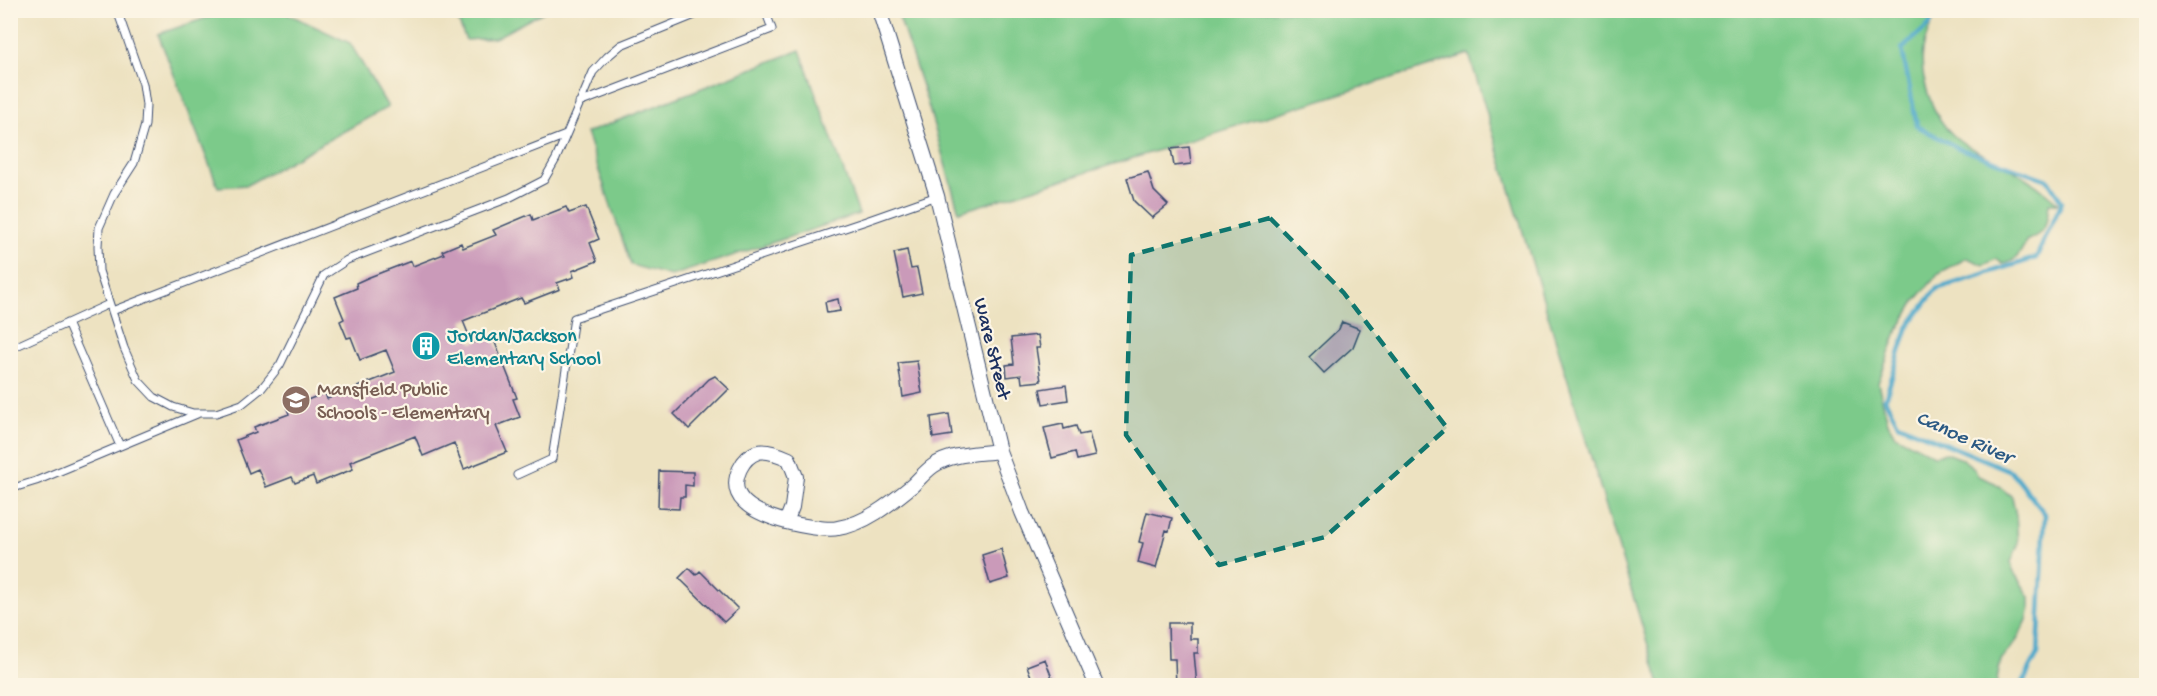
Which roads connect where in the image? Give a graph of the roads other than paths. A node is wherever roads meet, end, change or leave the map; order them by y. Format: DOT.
graph roads {
  1 [pos="117,10"];
  2 [pos="707,10"];
  3 [pos="765,10"];
  4 [pos="879,10"];
  5 [pos="579,103"];
  6 [pos="566,135"];
  7 [pos="937,196"];
  8 [pos="112,311"];
  9 [pos="67,323"];
  10 [pos="10,348"];
  11 [pos="200,412"];
  12 [pos="120,446"];
  13 [pos="999,451"];
  14 [pos="517,475"];
  15 [pos="10,489"];
  16 [pos="786,522"];
  17 [pos="1098,686"];
  1 -- 8 [label="lane"];
  2 -- 5 [label="lane"];
  3 -- 5 [label="lane"];
  4 -- 7 [label="street, Ware Street"];
  5 -- 6 [label="lane"];
  6 -- 8 [label="lane"];
  6 -- 11 [label="lane"];
  7 -- 13 [label="street, Ware Street"];
  7 -- 14 [label="lane"];
  8 -- 9 [label="lane"];
  8 -- 11 [label="lane"];
  9 -- 10 [label="lane"];
  9 -- 12 [label="lane"];
  11 -- 12 [label="lane"];
  12 -- 15 [label="lane"];
  13 -- 16 [label="street"];
  13 -- 17 [label="street, Ware Street"];
  16 -- 16 [label="street"];
}
